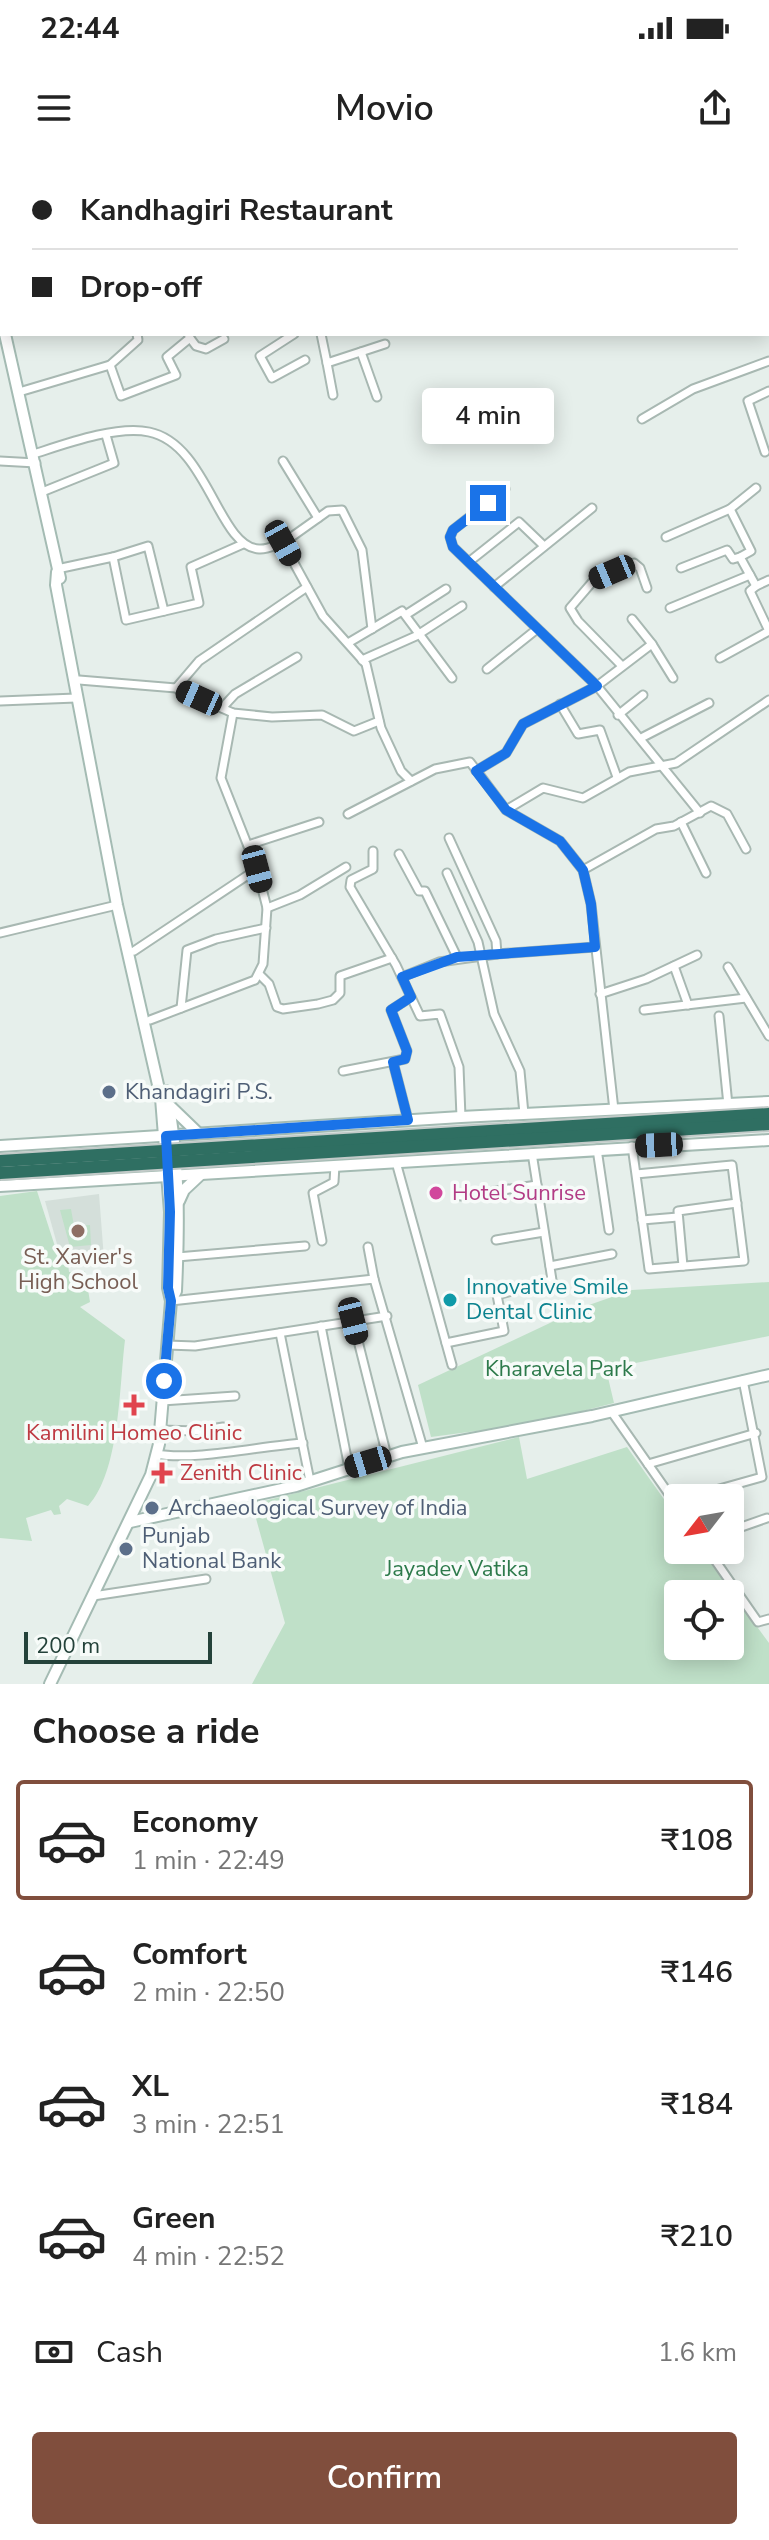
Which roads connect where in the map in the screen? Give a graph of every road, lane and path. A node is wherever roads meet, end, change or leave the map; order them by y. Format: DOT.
graph roads {
  1 [pos="5,336"];
  2 [pos="137,336"];
  3 [pos="189,336"];
  4 [pos="291,336"];
  5 [pos="321,336"];
  6 [pos="224,339"];
  7 [pos="385,344"];
  8 [pos="361,352"];
  9 [pos="305,360"];
  10 [pos="769,361"];
  11 [pos="327,363"];
  12 [pos="110,365"];
  13 [pos="769,391"];
  14 [pos="19,392"];
  15 [pos="333,395"];
  16 [pos="377,397"];
  17 [pos="642,419"];
  18 [pos="106,435"];
  19 [pos="767,452"];
  20 [pos="35,459"];
  21 [pos="0,461"];
  22 [pos="283,461"];
  23 [pos="769,462"];
  24 [pos="756,488"];
  25 [pos="505,489"];
  26 [pos="42,492"];
  27 [pos="592,508"];
  28 [pos="730,509"];
  29 [pos="318,518"];
  30 [pos="666,537"];
  31 [pos="283,543"];
  32 [pos="243,544"];
  33 [pos="544,546"];
  34 [pos="113,557"];
  35 [pos="740,557"];
  36 [pos="470,561"];
  37 [pos="681,568"];
  38 [pos="57,570"];
  39 [pos="750,575"];
  40 [pos="769,580"];
  41 [pos="756,586"];
  42 [pos="307,587"];
  43 [pos="494,587"];
  44 [pos="647,588"];
  45 [pos="446,589"];
  46 [pos="462,606"];
  47 [pos="670,608"];
  48 [pos="164,611"];
  49 [pos="407,614"];
  50 [pos="632,619"];
  51 [pos="372,629"];
  52 [pos="537,629"];
  53 [pos="769,631"];
  54 [pos="420,633"];
  55 [pos="348,643"];
  56 [pos="652,644"];
  57 [pos="297,657"];
  58 [pos="720,658"];
  59 [pos="362,660"];
  60 [pos="622,666"];
  61 [pos="487,669"];
  62 [pos="452,678"];
  63 [pos="673,678"];
  64 [pos="79,680"];
  65 [pos="597,686"];
  66 [pos="176,688"];
  67 [pos="643,695"];
  68 [pos="76,698"];
  69 [pos="769,700"];
  70 [pos="0,701"];
  71 [pos="709,703"];
  72 [pos="560,704"];
  73 [pos="222,708"];
  74 [pos="233,713"];
  75 [pos="618,715"];
  76 [pos="379,721"];
  77 [pos="86,732"];
  78 [pos="643,737"];
  79 [pos="660,767"];
  80 [pos="476,771"];
  81 [pos="617,777"];
  82 [pos="411,781"];
  83 [pos="506,810"];
  84 [pos="700,813"];
  85 [pos="348,814"];
  86 [pos="319,822"];
  87 [pos="681,822"];
  88 [pos="449,838"];
  89 [pos="248,845"];
  90 [pos="746,849"];
  91 [pos="373,851"];
  92 [pos="399,854"];
  93 [pos="346,867"];
  94 [pos="257,869"];
  95 [pos="583,870"];
  96 [pos="447,873"];
  97 [pos="706,873"];
  98 [pos="117,905"];
  99 [pos="267,908"];
  100 [pos="266,928"];
  101 [pos="0,933"];
  102 [pos="595,947"];
  103 [pos="134,951"];
  104 [pos="497,954"];
  105 [pos="697,955"];
  106 [pos="480,956"];
  107 [pos="457,957"];
  108 [pos="392,958"];
  109 [pos="674,966"];
  110 [pos="728,967"];
  111 [pos="259,974"];
  112 [pos="402,977"];
  113 [pos="600,994"];
  114 [pos="411,997"];
  115 [pos="746,998"];
  116 [pos="688,1005"];
  117 [pos="181,1008"];
  118 [pos="644,1010"];
  119 [pos="719,1016"];
  120 [pos="150,1020"];
  121 [pos="769,1036"];
  122 [pos="151,1039"];
  123 [pos="393,1062"];
  124 [pos="343,1071"];
  125 [pos="769,1102"];
  126 [pos="729,1105"];
  127 [pos="165,1106"];
  128 [pos="614,1110"];
  129 [pos="524,1114"];
  130 [pos="769,1114"];
  131 [pos="461,1117"];
  132 [pos="408,1120"];
  133 [pos="769,1124"];
  134 [pos="268,1129"];
  135 [pos="198,1133"];
  136 [pos="148,1136"];
  137 [pos="170,1136"];
  138 [pos="103,1139"];
  139 [pos="769,1140"];
  140 [pos="0,1146"];
  141 [pos="632,1146"];
  142 [pos="597,1148"];
  143 [pos="532,1153"];
  144 [pos="0,1161"];
  145 [pos="396,1162"];
  146 [pos="335,1165"];
  147 [pos="275,1170"];
  148 [pos="0,1173"];
  149 [pos="636,1174"];
  150 [pos="200,1175"];
  151 [pos="172,1176"];
  152 [pos="147,1178"];
  153 [pos="107,1181"];
  154 [pos="537,1185"];
  155 [pos="0,1186"];
  156 [pos="461,1196"];
  157 [pos="737,1203"];
  158 [pos="174,1204"];
  159 [pos="678,1217"];
  160 [pos="642,1220"];
  161 [pos="609,1230"];
  162 [pos="544,1232"];
  163 [pos="496,1240"];
  164 [pos="322,1241"];
  165 [pos="305,1246"];
  166 [pos="368,1247"];
  167 [pos="612,1254"];
  168 [pos="177,1257"];
  169 [pos="550,1266"];
  170 [pos="683,1266"];
  171 [pos="374,1279"];
  172 [pos="171,1301"];
  173 [pos="387,1316"];
  174 [pos="353,1321"];
  175 [pos="321,1326"];
  176 [pos="280,1333"];
  177 [pos="446,1343"];
  178 [pos="167,1345"];
  179 [pos="452,1365"];
  180 [pos="769,1375"];
  181 [pos="743,1380"];
  182 [pos="235,1396"];
  183 [pos="162,1401"];
  184 [pos="611,1411"];
  185 [pos="223,1427"];
  186 [pos="160,1430"];
  187 [pos="756,1433"];
  188 [pos="303,1443"];
  189 [pos="423,1448"];
  190 [pos="156,1454"];
  191 [pos="387,1456"];
  192 [pos="648,1464"];
  193 [pos="349,1468"];
  194 [pos="310,1481"];
  195 [pos="737,1484"];
  196 [pos="664,1486"];
  197 [pos="767,1518"];
  198 [pos="130,1522"];
  199 [pos="744,1526"];
  200 [pos="718,1564"];
  201 [pos="206,1579"];
  202 [pos="93,1596"];
  203 [pos="769,1619"];
  204 [pos="50,1684"];
  1 -- 14 [label="street"];
  2 -- 12 [label="street"];
  3 -- 6 [label="street"];
  3 -- 12 [label="street"];
  4 -- 9 [label="street"];
  5 -- 11 [label="street"];
  7 -- 8 [label="street"];
  8 -- 11 [label="street"];
  8 -- 16 [label="street"];
  10 -- 17 [label="street"];
  11 -- 15 [label="street"];
  12 -- 14 [label="street"];
  13 -- 19 [label="street"];
  14 -- 20 [label="street"];
  18 -- 20 [label="street"];
  18 -- 26 [label="street"];
  18 -- 32 [label="street"];
  19 -- 23 [label="street"];
  20 -- 21 [label="street"];
  20 -- 26 [label="street"];
  22 -- 29 [label="street"];
  24 -- 28 [label="street"];
  25 -- 36 [label="street"];
  26 -- 38 [label="street"];
  27 -- 33 [label="street"];
  28 -- 30 [label="street"];
  28 -- 35 [label="street"];
  29 -- 31 [label="street"];
  29 -- 51 [label="street"];
  31 -- 32 [label="street"];
  31 -- 42 [label="street"];
  32 -- 48 [label="street"];
  33 -- 36 [label="street"];
  33 -- 43 [label="street"];
  34 -- 38 [label="street"];
  34 -- 48 [label="street"];
  34 -- 48 [label="street"];
  35 -- 37 [label="street"];
  35 -- 39 [label="street"];
  36 -- 43 [label="street"];
  38 -- 64 [label="street"];
  38 -- 68 [label="street"];
  39 -- 41 [label="street"];
  39 -- 47 [label="street"];
  40 -- 41 [label="street"];
  41 -- 53 [label="street"];
  42 -- 55 [label="street"];
  42 -- 66 [label="street"];
  43 -- 52 [label="street"];
  44 -- 60 [label="street"];
  45 -- 49 [label="street"];
  46 -- 54 [label="street"];
  49 -- 51 [label="street"];
  49 -- 54 [label="street"];
  50 -- 56 [label="street"];
  51 -- 55 [label="street"];
  52 -- 61 [label="street"];
  52 -- 65 [label="street"];
  53 -- 58 [label="street"];
  54 -- 59 [label="street"];
  54 -- 62 [label="street"];
  55 -- 59 [label="street"];
  56 -- 60 [label="street"];
  56 -- 63 [label="street"];
  57 -- 73 [label="street"];
  59 -- 76 [label="street"];
  60 -- 65 [label="street"];
  64 -- 66 [label="street"];
  64 -- 77 [label="street"];
  65 -- 72 [label="street"];
  65 -- 75 [label="street"];
  66 -- 73 [label="street"];
  67 -- 75 [label="street"];
  68 -- 70 [label="street"];
  68 -- 77 [label="street"];
  69 -- 79 [label="street"];
  71 -- 78 [label="street"];
  72 -- 80 [label="street"];
  72 -- 81 [label="street"];
  73 -- 74 [label="street"];
  74 -- 76 [label="street"];
  74 -- 89 [label="street"];
  75 -- 78 [label="street"];
  76 -- 82 [label="street"];
  77 -- 98 [label="street"];
  77 -- 103 [label="street"];
  78 -- 79 [label="street"];
  79 -- 81 [label="street"];
  79 -- 84 [label="street"];
  80 -- 82 [label="street"];
  80 -- 83 [label="street"];
  81 -- 83 [label="street"];
  82 -- 85 [label="street"];
  83 -- 95 [label="street"];
  84 -- 87 [label="street"];
  84 -- 90 [label="street"];
  86 -- 89 [label="street"];
  87 -- 95 [label="street"];
  87 -- 97 [label="street"];
  88 -- 104 [label="street"];
  89 -- 94 [label="street"];
  91 -- 108 [label="street"];
  92 -- 107 [label="street"];
  93 -- 99 [label="street"];
  94 -- 99 [label="street"];
  94 -- 103 [label="street"];
  95 -- 102 [label="street"];
  96 -- 106 [label="street"];
  98 -- 101 [label="street"];
  98 -- 122 [label="street"];
  99 -- 100 [label="street"];
  100 -- 111 [label="street"];
  100 -- 117 [label="street"];
  102 -- 104 [label="street"];
  102 -- 113 [label="street"];
  103 -- 120 [label="street"];
  104 -- 106 [label="street"];
  105 -- 109 [label="street"];
  106 -- 107 [label="street"];
  106 -- 129 [label="street"];
  107 -- 112 [label="street"];
  108 -- 111 [label="street"];
  108 -- 112 [label="street"];
  109 -- 113 [label="street"];
  109 -- 116 [label="street"];
  110 -- 115 [label="street"];
  111 -- 117 [label="street"];
  112 -- 114 [label="street"];
  113 -- 128 [label="street"];
  114 -- 123 [label="street"];
  114 -- 131 [label="street"];
  115 -- 116 [label="street"];
  115 -- 121 [label="street"];
  116 -- 118 [label="street"];
  117 -- 120 [label="street"];
  119 -- 126 [label="street"];
  120 -- 122 [label="street"];
  122 -- 127 [label="street"];
  123 -- 124 [label="street"];
  123 -- 132 [label="street"];
  125 -- 126 [label="street"];
  126 -- 128 [label="street"];
  127 -- 135 [label="street"];
  127 -- 136 [label="street"];
  127 -- 137 [label="street"];
  128 -- 129 [label="street"];
  129 -- 131 [label="street"];
  130 -- 144 [label="highway, bridge"];
  131 -- 132 [label="street"];
  132 -- 134 [label="street"];
  133 -- 148 [label="highway, bridge"];
  134 -- 135 [label="street"];
  134 -- 147 [label="street"];
  135 -- 137 [label="street"];
  136 -- 137 [label="street"];
  136 -- 138 [label="street"];
  137 -- 151 [label="street"];
  138 -- 140 [label="street"];
  138 -- 153 [label="street"];
  139 -- 141 [label="street"];
  141 -- 142 [label="street"];
  141 -- 149 [label="street"];
  142 -- 143 [label="street"];
  142 -- 161 [label="street"];
  143 -- 145 [label="street"];
  143 -- 154 [label="street"];
  145 -- 146 [label="street"];
  145 -- 177 [label="street"];
  146 -- 147 [label="street"];
  146 -- 164 [label="street"];
  147 -- 150 [label="street"];
  149 -- 157 [label="street"];
  149 -- 160 [label="street"];
  150 -- 151 [label="street"];
  150 -- 158 [label="street"];
  151 -- 152 [label="street"];
  151 -- 158 [label="street"];
  152 -- 153 [label="street"];
  152 -- 158 [label="street"];
  153 -- 155 [label="street"];
  154 -- 156 [label="street"];
  154 -- 162 [label="street"];
  157 -- 159 [label="street"];
  157 -- 170 [label="street"];
  158 -- 168 [label="street"];
  158 -- 172 [label="street"];
  159 -- 160 [label="street"];
  159 -- 170 [label="street"];
  160 -- 170 [label="street"];
  162 -- 163 [label="street"];
  162 -- 169 [label="street"];
  165 -- 168 [label="street"];
  166 -- 171 [label="street"];
  167 -- 169 [label="street"];
  168 -- 172 [label="street"];
  169 -- 177 [label="street"];
  171 -- 172 [label="street"];
  171 -- 173 [label="street"];
  172 -- 178 [label="street"];
  173 -- 174 [label="street"];
  173 -- 189 [label="street"];
  174 -- 175 [label="street"];
  174 -- 191 [label="street"];
  175 -- 176 [label="street"];
  175 -- 193 [label="street"];
  176 -- 178 [label="street"];
  176 -- 188 [label="street"];
  177 -- 179 [label="street"];
  178 -- 183 [label="street"];
  180 -- 181 [label="street"];
  181 -- 184 [label="street"];
  181 -- 187 [label="street"];
  182 -- 183 [label="street"];
  183 -- 186 [label="street"];
  184 -- 189 [label="street"];
  184 -- 192 [label="street"];
  185 -- 186 [label="street"];
  186 -- 190 [label="street"];
  187 -- 192 [label="street"];
  187 -- 195 [label="street"];
  188 -- 190 [label="street"];
  188 -- 194 [label="street"];
  189 -- 191 [label="street"];
  190 -- 198 [label="street"];
  191 -- 193 [label="street"];
  192 -- 196 [label="street"];
  193 -- 194 [label="street"];
  194 -- 198 [label="street"];
  197 -- 199 [label="street"];
  198 -- 202 [label="street"];
  200 -- 203 [label="street"];
  201 -- 202 [label="street"];
  202 -- 204 [label="street"];
}
